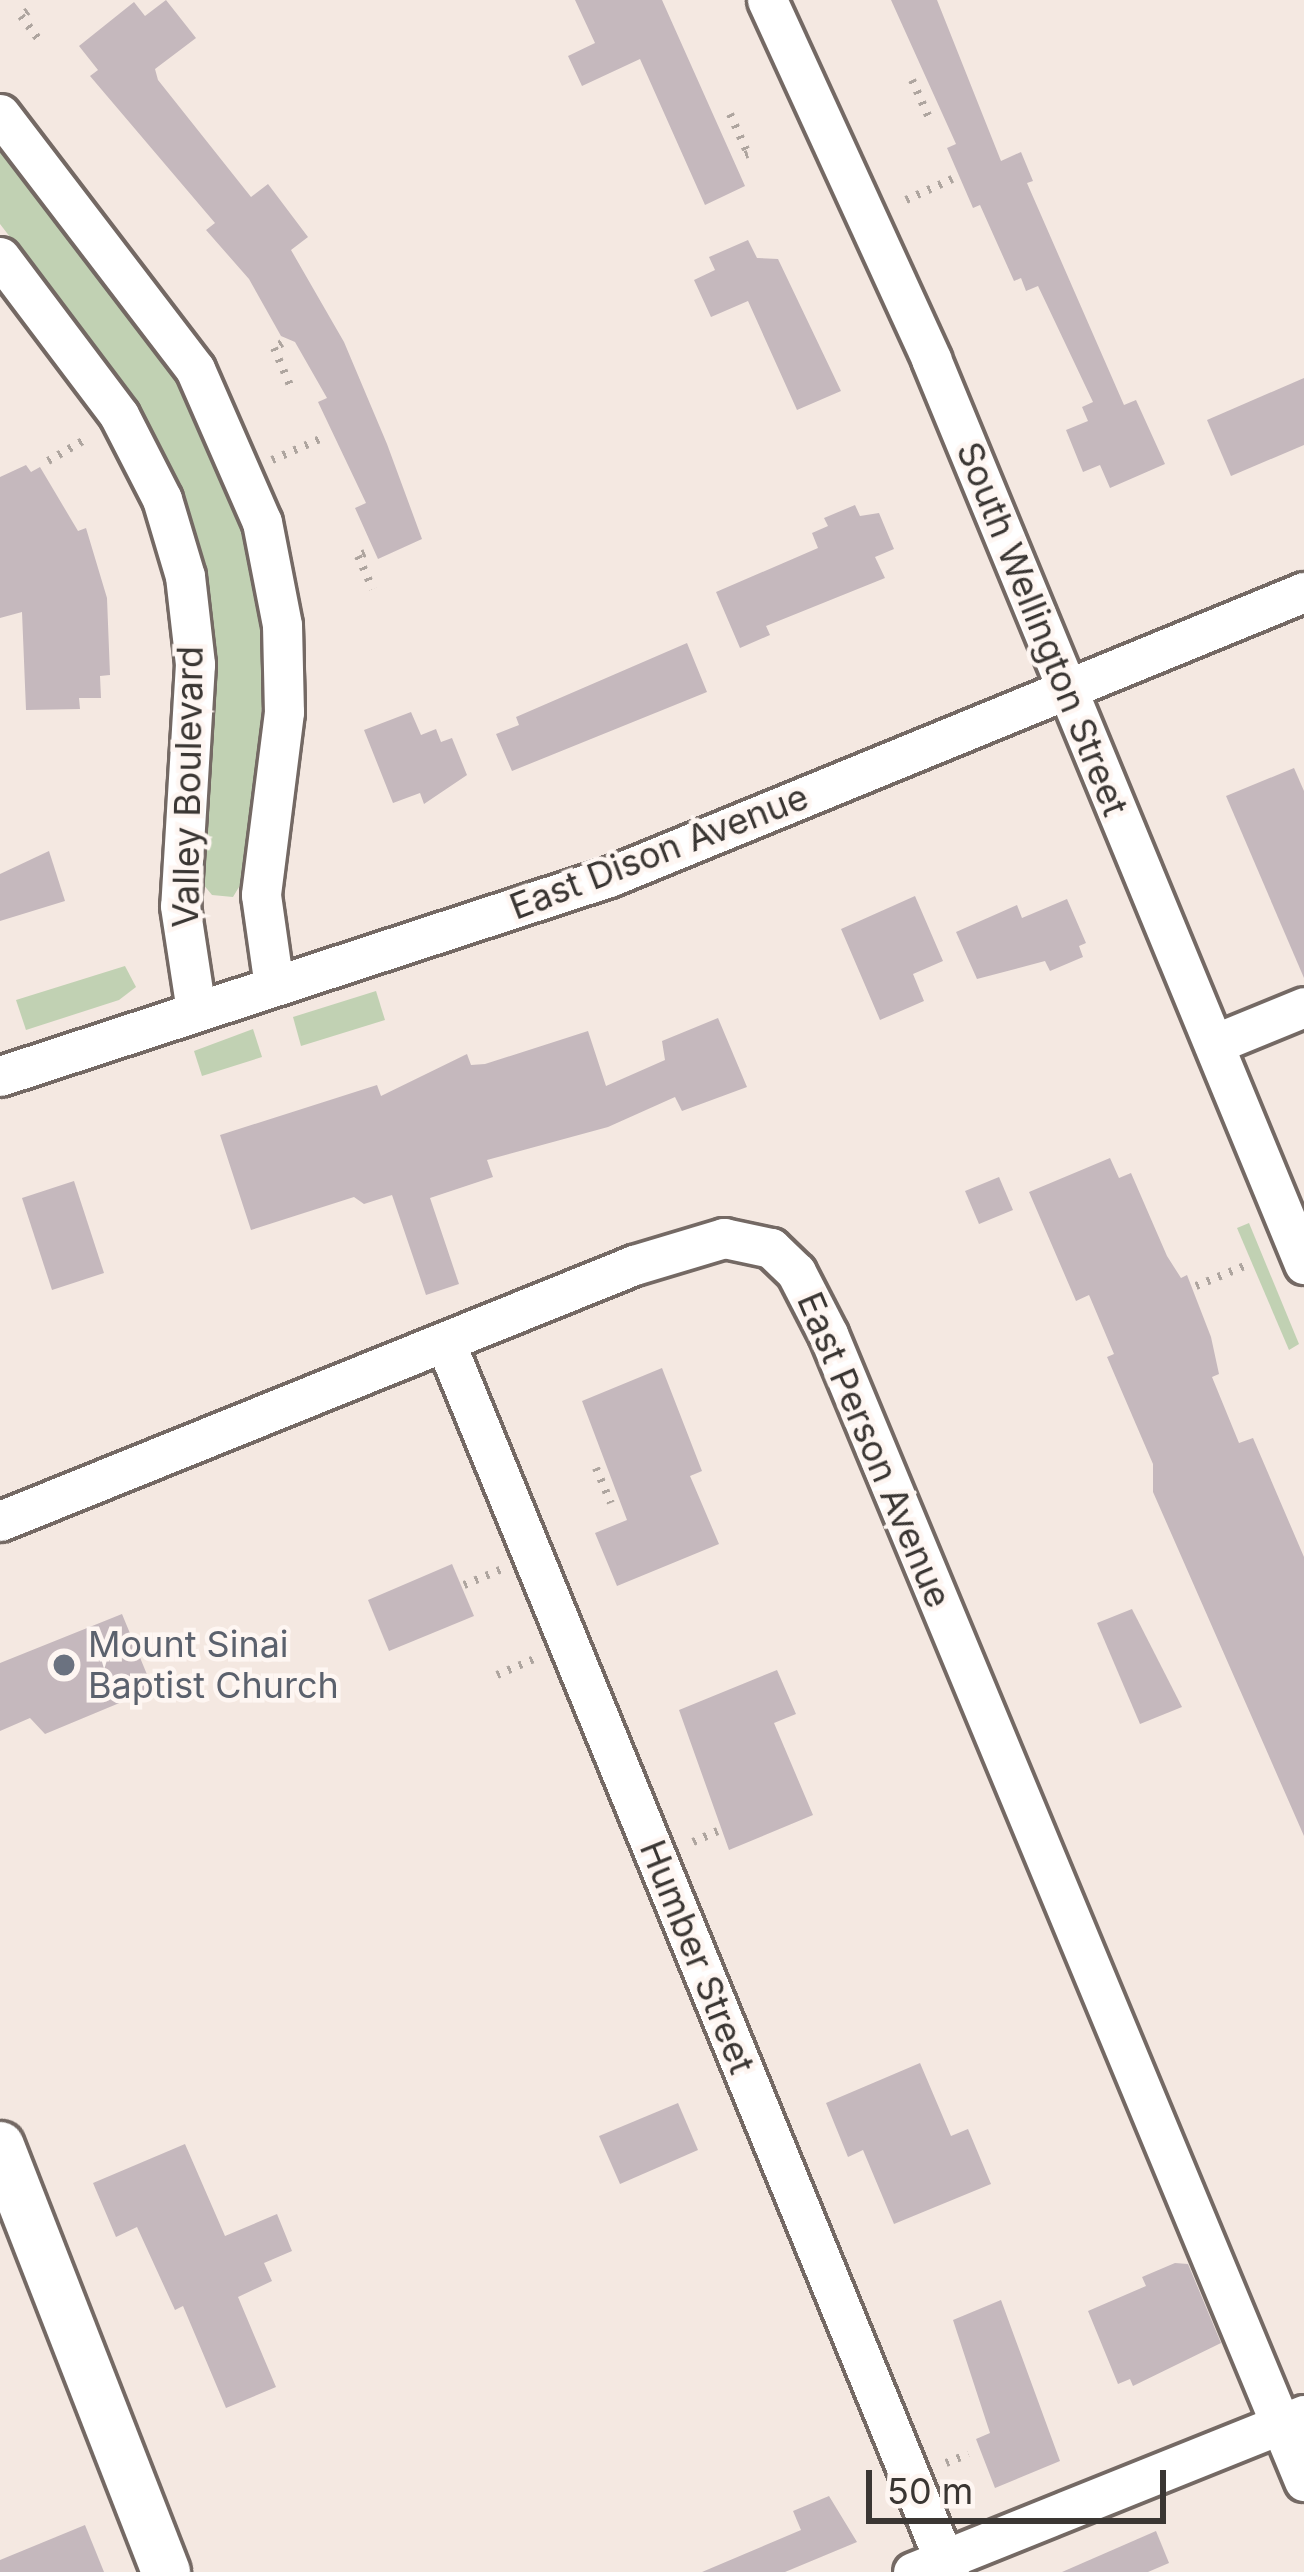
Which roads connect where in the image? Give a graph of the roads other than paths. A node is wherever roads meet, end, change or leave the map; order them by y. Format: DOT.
graph roads {
  1 [pos="767,0"];
  2 [pos="0,114"];
  3 [pos="0,256"];
  4 [pos="1304,592"];
  5 [pos="1067,690"];
  6 [pos="274,986"];
  7 [pos="1304,1007"];
  8 [pos="196,1011"];
  9 [pos="1214,1044"];
  10 [pos="0,1076"];
  11 [pos="1304,1264"];
  12 [pos="445,1342"];
  13 [pos="0,1521"];
  14 [pos="0,2146"];
  15 [pos="1292,2420"];
  16 [pos="1304,2481"];
  17 [pos="936,2568"];
  18 [pos="166,2572"];
  1 -- 5 [label="street, South Wellington Street"];
  2 -- 6 [label="street, Valley Boulevard"];
  3 -- 8 [label="street, Valley Boulevard"];
  4 -- 5 [label="street, East Dison Avenue"];
  5 -- 6 [label="street, East Dison Avenue"];
  5 -- 9 [label="street, South Wellington Street"];
  6 -- 8 [label="street, East Dison Avenue"];
  7 -- 9 [label="street"];
  8 -- 10 [label="street, East Dison Avenue"];
  9 -- 11 [label="street, South Wellington Street"];
  12 -- 13 [label="street, East Person Avenue"];
  12 -- 15 [label="street, East Person Avenue"];
  12 -- 17 [label="street, Humber Street"];
  14 -- 18 [label="street"];
  15 -- 16 [label="street, East Person Avenue"];
  15 -- 17 [label="street"];
}
